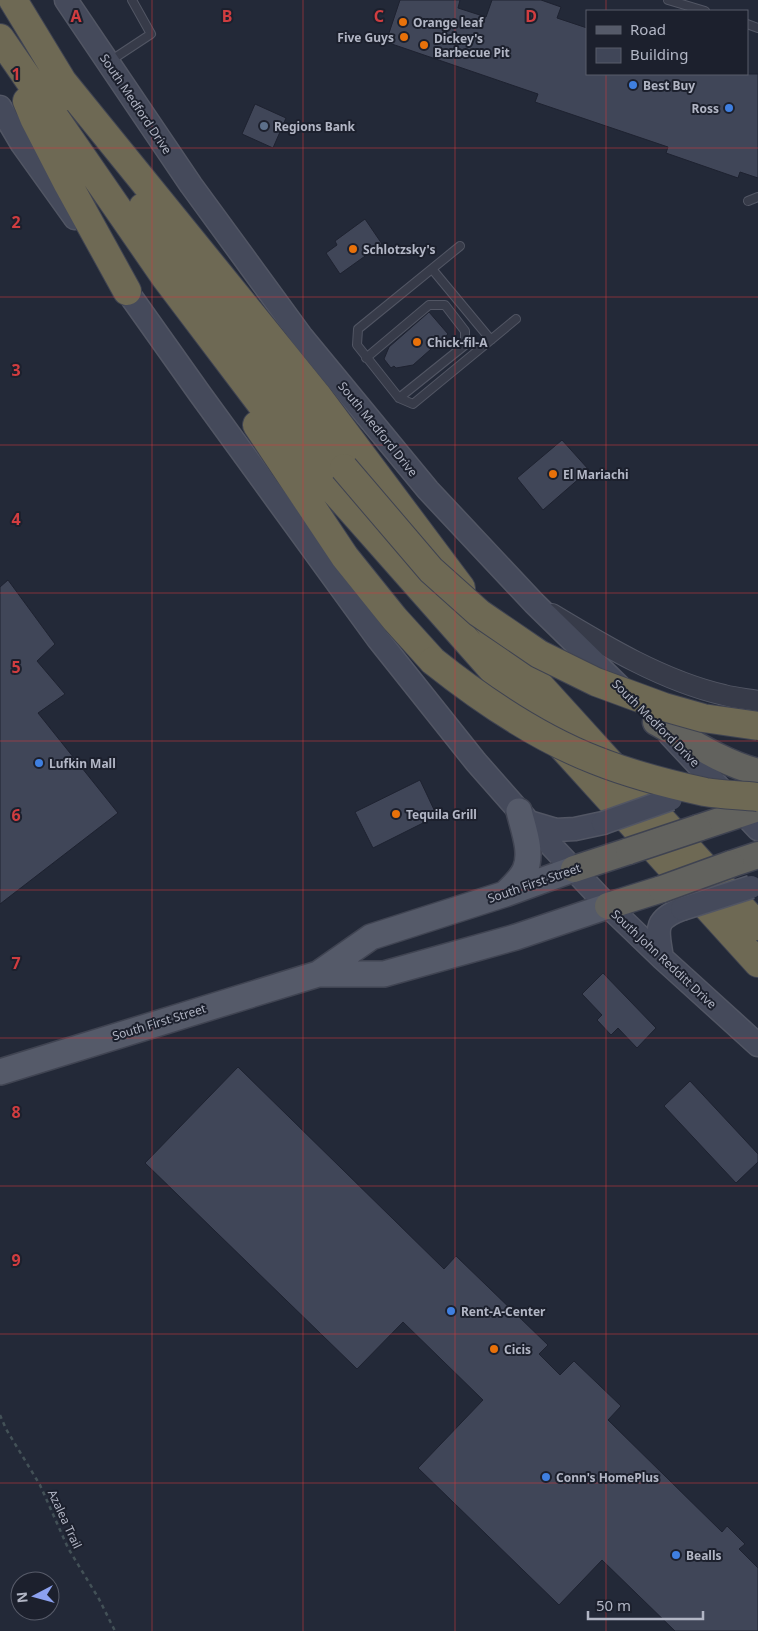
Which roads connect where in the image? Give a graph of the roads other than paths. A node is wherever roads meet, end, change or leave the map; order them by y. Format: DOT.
graph roads {
  1 [pos="13,0"];
  2 [pos="66,0"];
  3 [pos="132,0"];
  4 [pos="668,0"];
  5 [pos="702,10"];
  6 [pos="1,40"];
  7 [pos="108,62"];
  8 [pos="63,82"];
  9 [pos="0,107"];
  10 [pos="758,197"];
  11 [pos="748,201"];
  12 [pos="460,246"];
  13 [pos="432,269"];
  14 [pos="165,277"];
  15 [pos="127,291"];
  16 [pos="516,320"];
  17 [pos="490,340"];
  18 [pos="366,358"];
  19 [pos="399,398"];
  20 [pos="534,603"];
  21 [pos="758,701"];
  22 [pos="656,722"];
  23 [pos="758,726"];
  24 [pos="700,768"];
  25 [pos="758,772"];
  26 [pos="754,812"];
  27 [pos="524,816"];
  28 [pos="758,855"];
  29 [pos="574,870"];
  30 [pos="754,886"];
  31 [pos="505,894"];
  32 [pos="608,906"];
  33 [pos="758,926"];
  34 [pos="662,958"];
  35 [pos="758,963"];
  36 [pos="318,974"];
  37 [pos="758,1045"];
  38 [pos="0,1072"];
  1 -- 8 [label="highway"];
  2 -- 7 [label="main road, South Medford Drive"];
  3 -- 7 [label="lane"];
  4 -- 5 [label="lane"];
  6 -- 14 [label="highway"];
  6 -- 15 [label="highway"];
  7 -- 20 [label="main road, South Medford Drive"];
  8 -- 23 [label="highway, bridge"];
  8 -- 33 [label="highway"];
  9 -- 15 [label="main road"];
  10 -- 11 [label="lane"];
  12 -- 13 [label="lane"];
  13 -- 17 [label="lane"];
  13 -- 18 [label="lane"];
  14 -- 26 [label="highway, bridge"];
  14 -- 35 [label="highway"];
  15 -- 27 [label="main road"];
  16 -- 17 [label="lane"];
  17 -- 19 [label="lane"];
  18 -- 19 [label="lane"];
  18 -- 19 [label="lane"];
  20 -- 21 [label="street"];
  20 -- 22 [label="main road, South Medford Drive"];
  22 -- 24 [label="main road, South Medford Drive"];
  22 -- 25 [label="highway"];
  24 -- 26 [label="main road, South Medford Drive"];
  24 -- 27 [label="main road, bridge"];
  26 -- 29 [label="highway, South First Street, bridge"];
  27 -- 29 [label="main road"];
  27 -- 31 [label="main road"];
  28 -- 32 [label="highway, South First Street, bridge"];
  29 -- 31 [label="main road, South First Street"];
  29 -- 32 [label="main road, South John Redditt Drive"];
  30 -- 34 [label="main road, bridge"];
  31 -- 36 [label="main road, South First Street"];
  32 -- 34 [label="main road, South John Redditt Drive"];
  32 -- 36 [label="main road, South First Street"];
  34 -- 37 [label="main road, South John Redditt Drive"];
  36 -- 38 [label="main road, South First Street"];
}
